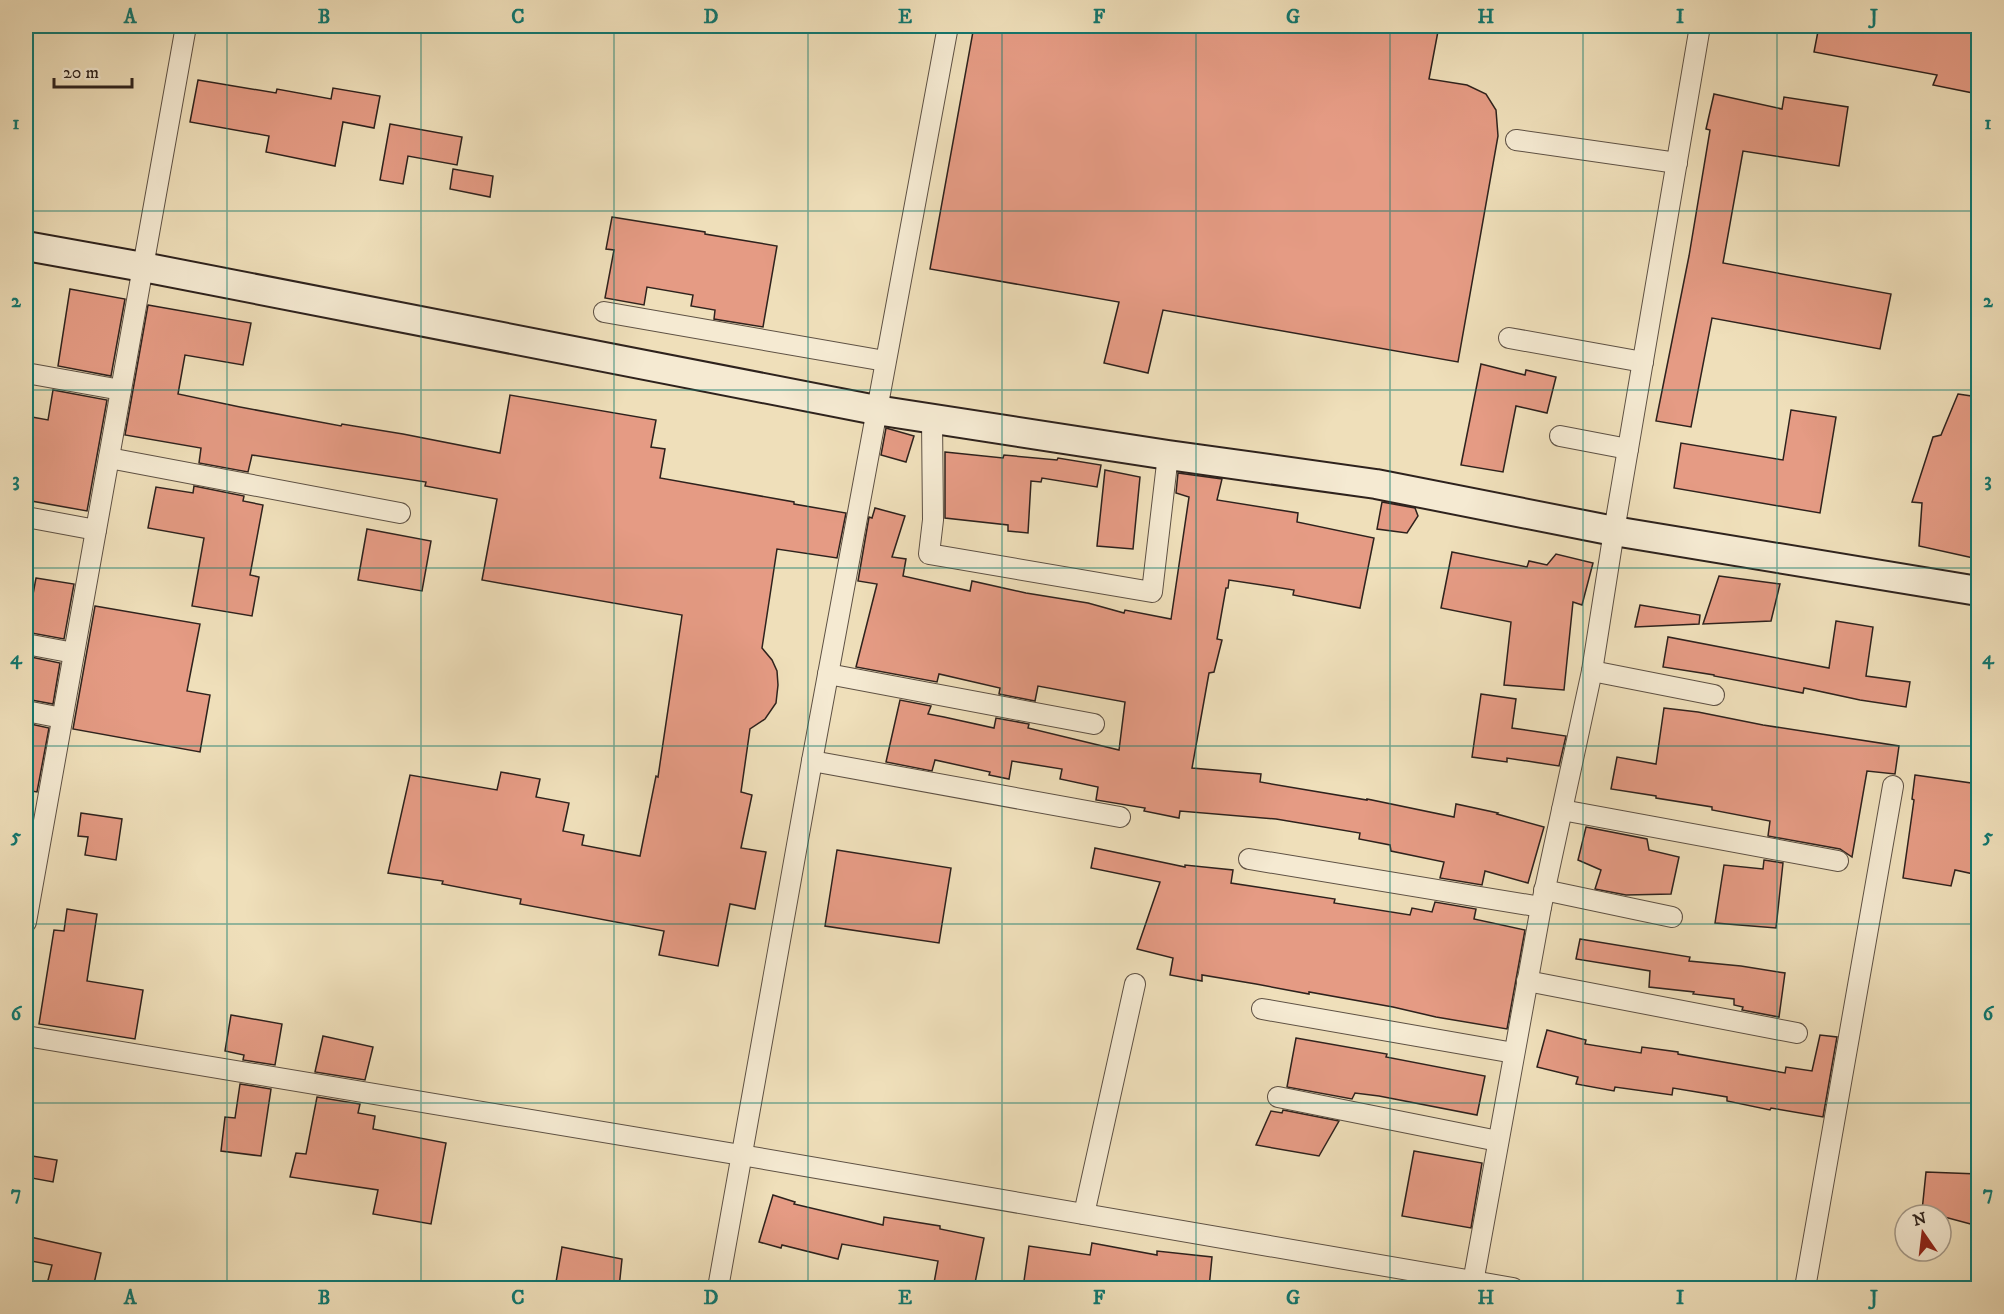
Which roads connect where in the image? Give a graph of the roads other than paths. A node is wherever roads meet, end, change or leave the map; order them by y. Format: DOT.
graph roads {
  1 [pos="186,26"];
  2 [pos="948,26"];
  3 [pos="1700,26"];
  4 [pos="1516,140"];
  5 [pos="1677,163"];
  6 [pos="26,246"];
  7 [pos="143,267"];
  8 [pos="604,312"];
  9 [pos="1509,338"];
  10 [pos="885,361"];
  11 [pos="1642,362"];
  12 [pos="26,373"];
  13 [pos="121,390"];
  14 [pos="876,410"];
  15 [pos="932,420"];
  16 [pos="1560,436"];
  17 [pos="1628,449"];
  18 [pos="1168,455"];
  19 [pos="109,458"];
  20 [pos="400,513"];
  21 [pos="26,518"];
  22 [pos="96,530"];
  23 [pos="1614,531"];
  24 [pos="1978,591"];
  25 [pos="26,644"];
  26 [pos="74,653"];
  27 [pos="1592,671"];
  28 [pos="828,674"];
  29 [pos="1714,695"];
  30 [pos="26,711"];
  31 [pos="62,717"];
  32 [pos="1094,724"];
  33 [pos="812,761"];
  34 [pos="1893,786"];
  35 [pos="1562,810"];
  36 [pos="1119,817"];
  37 [pos="1249,859"];
  38 [pos="1838,861"];
  39 [pos="30,873"];
  40 [pos="1543,899"];
  41 [pos="1672,917"];
  42 [pos="26,922"];
  43 [pos="1527,981"];
  44 [pos="1135,984"];
  45 [pos="1262,1009"];
  46 [pos="1797,1033"];
  47 [pos="26,1036"];
  48 [pos="1514,1053"];
  49 [pos="1278,1097"];
  50 [pos="1498,1140"];
  51 [pos="741,1155"];
  52 [pos="1084,1214"];
  53 [pos="1473,1285"];
  54 [pos="718,1288"];
  55 [pos="1513,1288"];
  56 [pos="1805,1288"];
  1 -- 7 [label="street"];
  2 -- 10 [label="street"];
  3 -- 5 [label="street"];
  4 -- 5 [label="street"];
  5 -- 11 [label="street"];
  6 -- 7 [label="street"];
  7 -- 13 [label="street"];
  7 -- 14 [label="street"];
  8 -- 10 [label="street"];
  9 -- 11 [label="street"];
  10 -- 14 [label="street"];
  11 -- 17 [label="street"];
  12 -- 13 [label="street"];
  13 -- 19 [label="street"];
  14 -- 15 [label="street"];
  14 -- 28 [label="street"];
  15 -- 18 [label="street"];
  15 -- 18 [label="street"];
  16 -- 17 [label="street"];
  17 -- 23 [label="street"];
  18 -- 23 [label="street"];
  19 -- 20 [label="street"];
  19 -- 22 [label="street"];
  21 -- 22 [label="street"];
  22 -- 26 [label="street"];
  23 -- 24 [label="street"];
  23 -- 27 [label="street"];
  25 -- 26 [label="street"];
  26 -- 31 [label="street"];
  27 -- 29 [label="street"];
  27 -- 35 [label="street"];
  28 -- 32 [label="street"];
  28 -- 33 [label="street"];
  30 -- 31 [label="street"];
  31 -- 39 [label="street"];
  33 -- 36 [label="street"];
  33 -- 51 [label="street"];
  34 -- 56 [label="street"];
  35 -- 38 [label="street"];
  35 -- 40 [label="street"];
  37 -- 40 [label="street"];
  39 -- 42 [label="street"];
  40 -- 41 [label="street"];
  40 -- 43 [label="street"];
  43 -- 46 [label="street"];
  43 -- 48 [label="street"];
  44 -- 52 [label="street"];
  45 -- 48 [label="street"];
  47 -- 51 [label="street"];
  48 -- 50 [label="street"];
  49 -- 50 [label="street"];
  50 -- 53 [label="street"];
  51 -- 52 [label="street"];
  51 -- 54 [label="street"];
  52 -- 53 [label="street"];
  53 -- 55 [label="street"];
}
